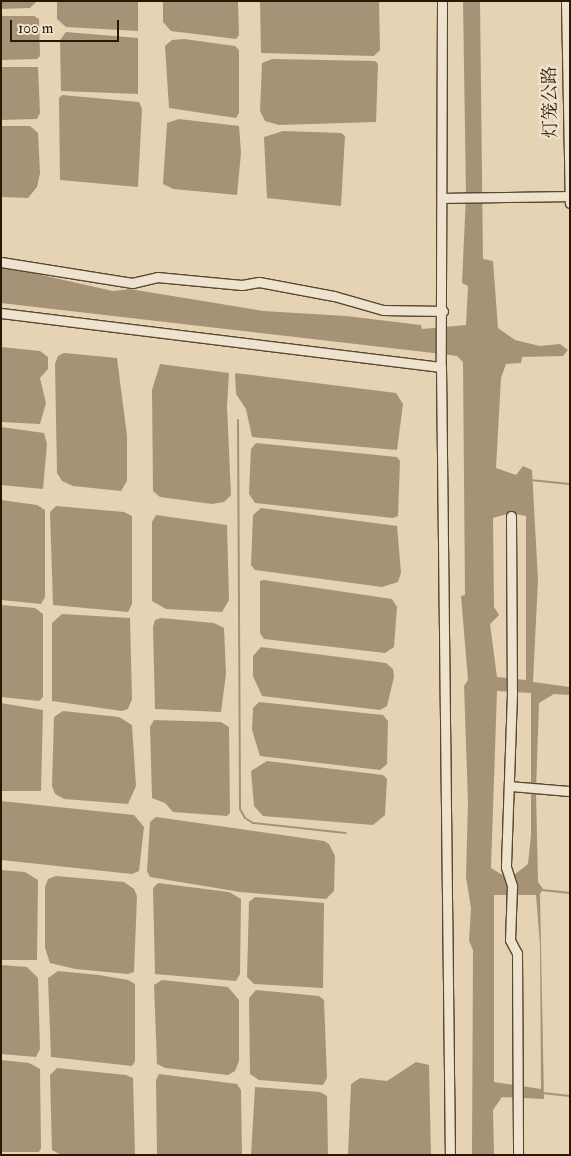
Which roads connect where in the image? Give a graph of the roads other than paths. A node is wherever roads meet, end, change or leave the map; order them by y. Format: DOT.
graph roads {
  1 [pos="442,1"];
  2 [pos="566,1"];
  3 [pos="442,198"];
  4 [pos="569,200"];
  5 [pos="1,262"];
  6 [pos="443,311"];
  7 [pos="1,313"];
  8 [pos="441,367"];
  9 [pos="511,516"];
  10 [pos="510,786"];
  11 [pos="570,791"];
  12 [pos="450,1155"];
  13 [pos="518,1155"];
  1 -- 3 [label="street"];
  2 -- 4 [label="street, 灯笼公路"];
  3 -- 4 [label="street"];
  3 -- 6 [label="street"];
  5 -- 6 [label="street"];
  6 -- 8 [label="street"];
  7 -- 8 [label="street"];
  8 -- 12 [label="street"];
  9 -- 13 [label="street"];
  10 -- 11 [label="street"];
}
